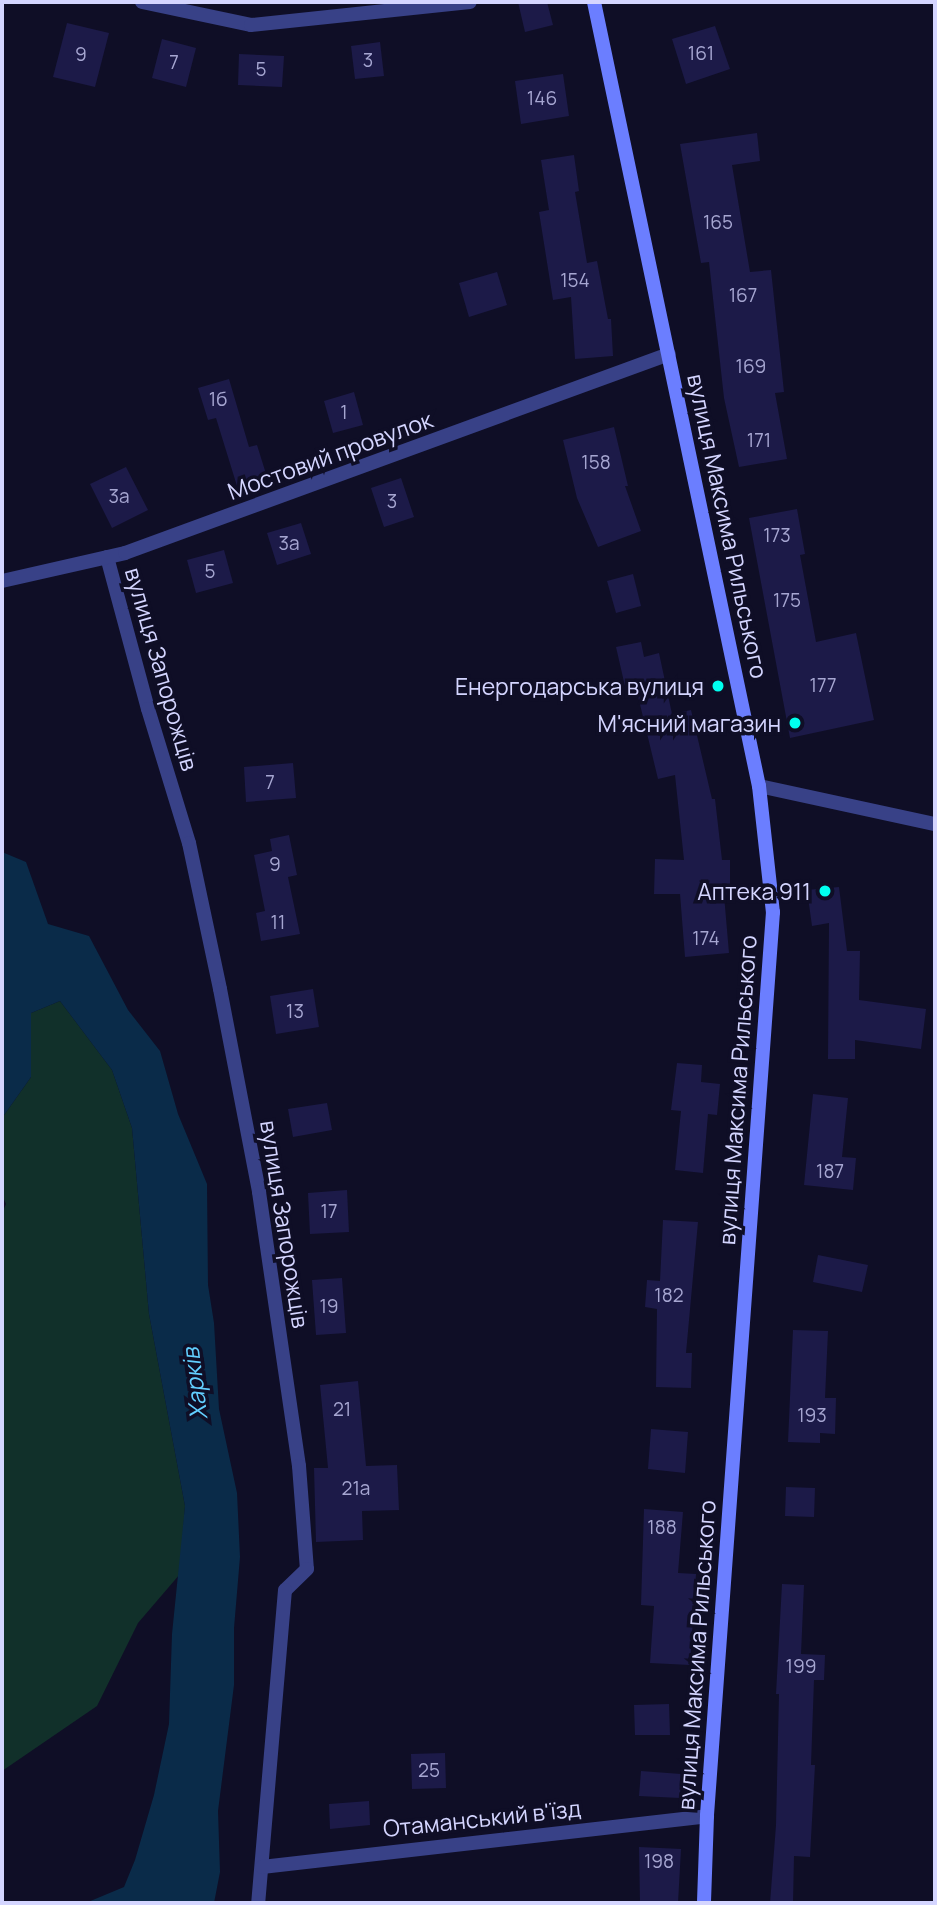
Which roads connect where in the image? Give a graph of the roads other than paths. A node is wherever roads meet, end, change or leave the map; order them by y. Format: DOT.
graph roads {
  1 [pos="142,2"];
  2 [pos="470,2"];
  3 [pos="594,2"];
  4 [pos="669,354"];
  5 [pos="107,557"];
  6 [pos="2,581"];
  7 [pos="759,786"];
  8 [pos="935,824"];
  9 [pos="706,1816"];
  10 [pos="262,1867"];
  11 [pos="258,1903"];
  12 [pos="704,1903"];
  1 -- 2 [label="street"];
  3 -- 4 [label="main road, вулиця Максима Рильського"];
  4 -- 5 [label="street, Мостовий провулок"];
  4 -- 7 [label="main road, вулиця Максима Рильського"];
  5 -- 6 [label="street, Мостовий провулок"];
  5 -- 10 [label="street, вулиця Запорожців"];
  7 -- 8 [label="street"];
  7 -- 9 [label="main road, вулиця Максима Рильського"];
  9 -- 10 [label="street, Отаманський в'їзд"];
  9 -- 12 [label="main road, вулиця Максима Рильського"];
  10 -- 11 [label="street, вулиця Запорожців"];
}
